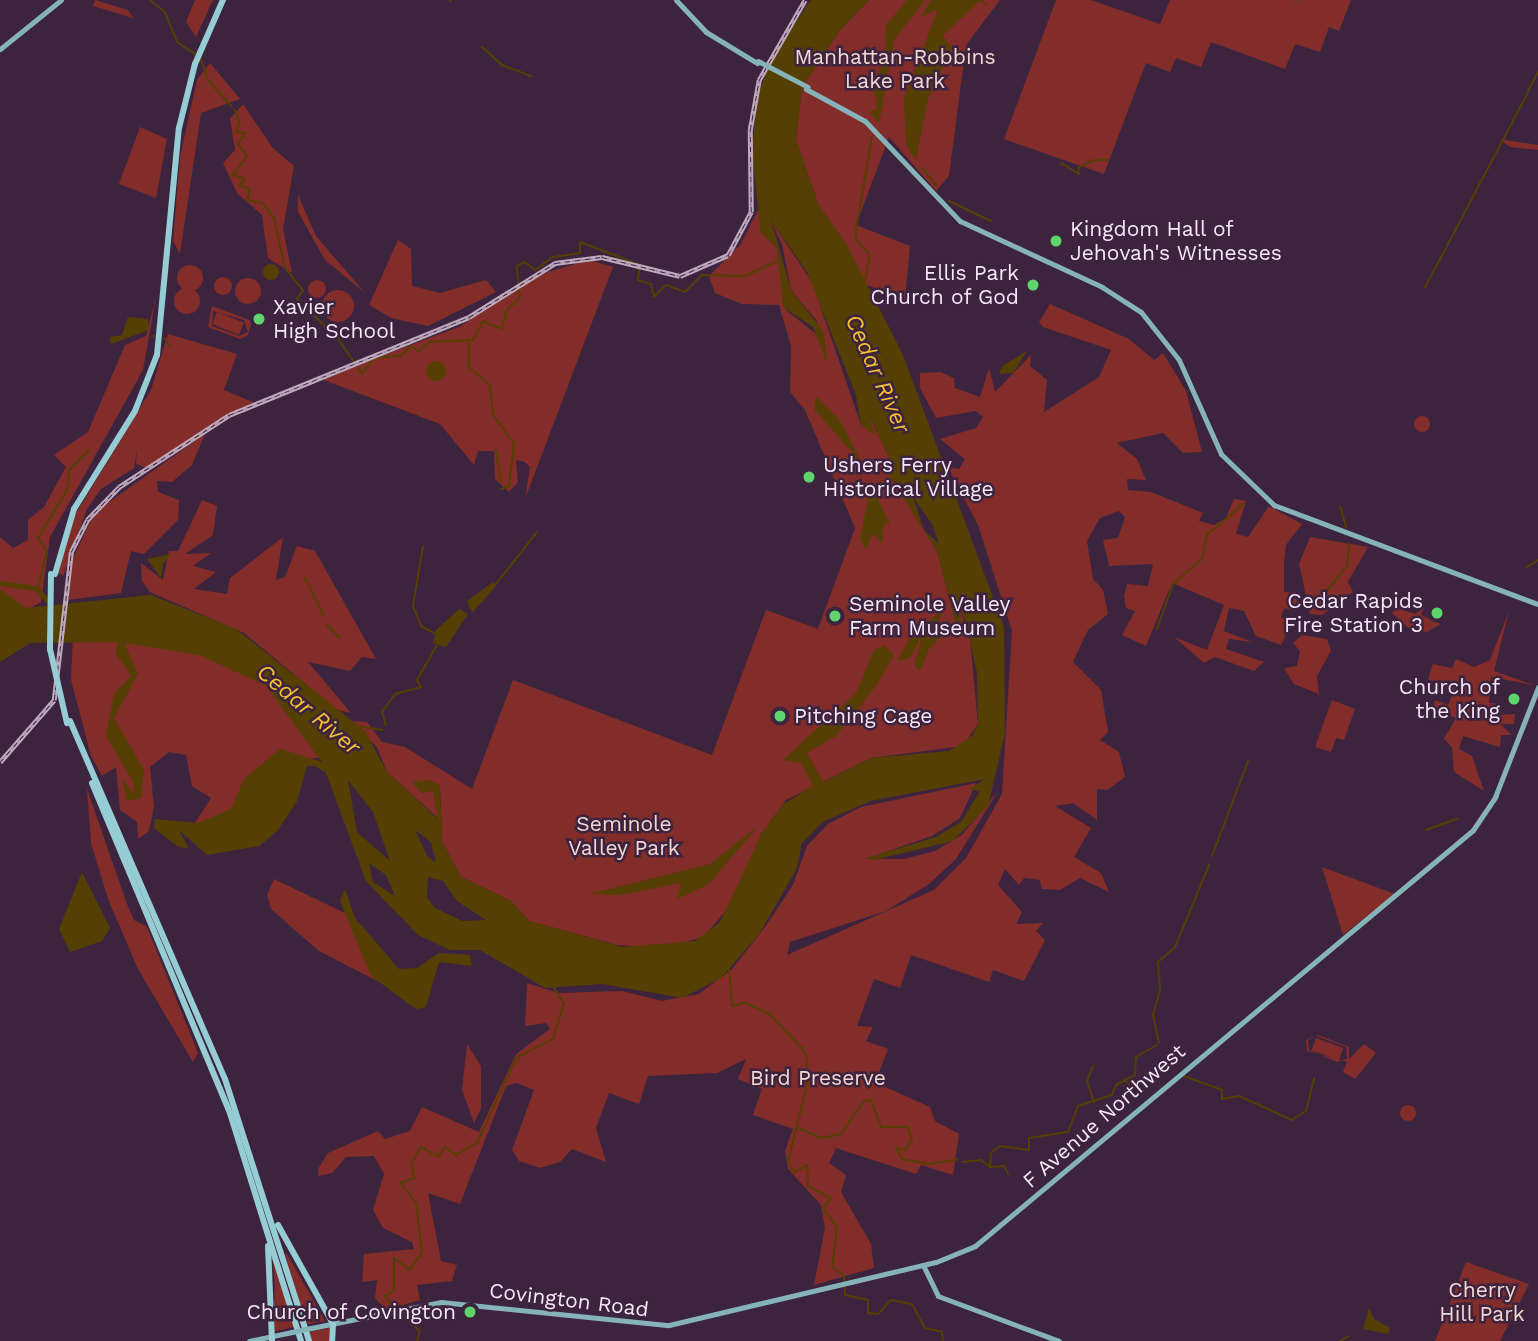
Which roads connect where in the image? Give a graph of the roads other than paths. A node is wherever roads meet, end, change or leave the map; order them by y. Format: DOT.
graph roads {
  1 [pos="61,0"];
  2 [pos="220,0"];
  3 [pos="679,0"];
  4 [pos="0,49"];
  5 [pos="1538,604"];
  6 [pos="1538,687"];
  7 [pos="69,722"];
  8 [pos="265,1195"];
  9 [pos="260,1206"];
  10 [pos="923,1265"];
  11 [pos="333,1324"];
  12 [pos="271,1339"];
  13 [pos="249,1341"];
  14 [pos="301,1341"];
  15 [pos="309,1341"];
  16 [pos="332,1341"];
  17 [pos="1059,1341"];
  1 -- 4 [label="main road"];
  2 -- 7 [label="highway, bridge"];
  3 -- 5 [label="main road, bridge"];
  6 -- 10 [label="main road, F Avenue Northwest"];
  7 -- 8 [label="highway"];
  7 -- 9 [label="highway"];
  8 -- 11 [label="highway"];
  8 -- 15 [label="highway"];
  9 -- 12 [label="highway"];
  9 -- 14 [label="highway"];
  10 -- 11 [label="main road, Covington Road"];
  10 -- 17 [label="main road"];
  11 -- 12 [label="main road, Covington Road, bridge"];
  11 -- 16 [label="highway"];
  12 -- 13 [label="main road, Covington Road"];
}
